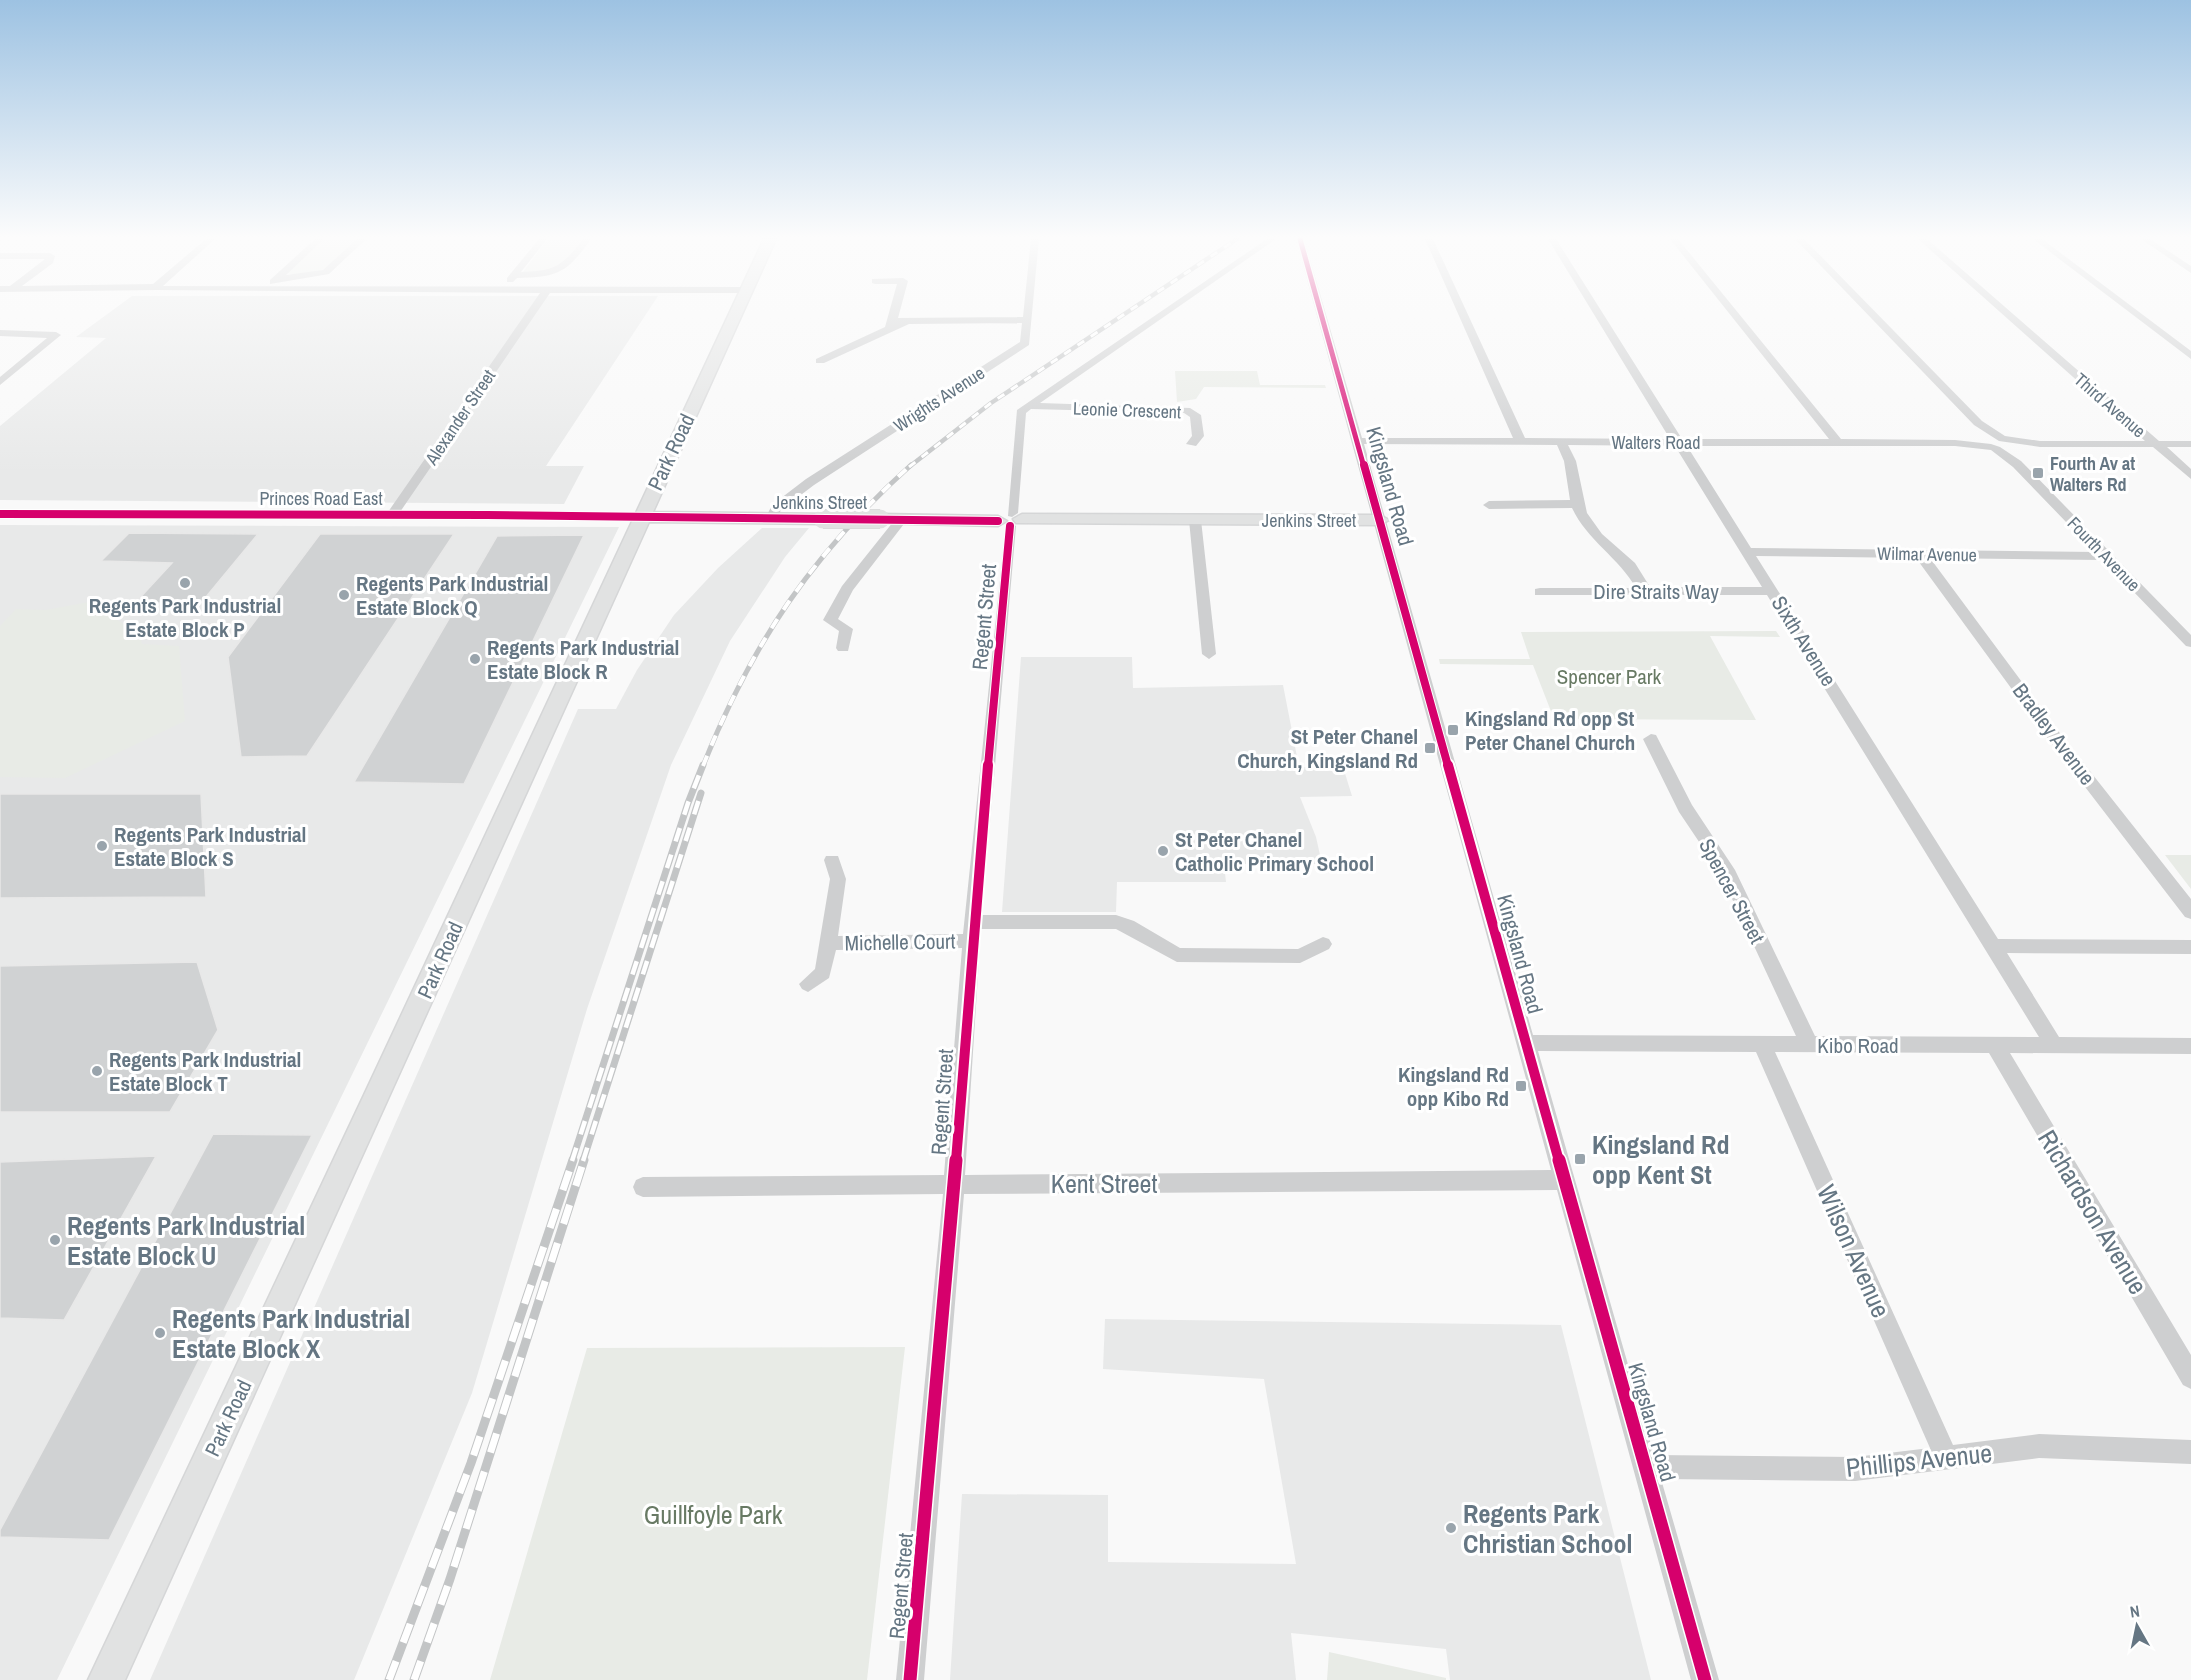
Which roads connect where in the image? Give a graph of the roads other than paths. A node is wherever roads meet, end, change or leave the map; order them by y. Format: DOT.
graph roads {
  1 [pos="528,317"];
  2 [pos="732,317"];
  3 [pos="893,317"];
  4 [pos="1156,317"];
  5 [pos="1323,317"];
  6 [pos="1465,317"];
  7 [pos="1601,317"];
  8 [pos="1738,317"];
  9 [pos="1876,317"];
  10 [pos="2012,317"];
  11 [pos="2140,317"];
  12 [pos="1028,320"];
  13 [pos="891,325"];
  14 [pos="2,334"];
  15 [pos="2191,357"];
  16 [pos="820,362"];
  17 [pos="0,382"];
  18 [pos="1027,406"];
  19 [pos="1358,441"];
  20 [pos="1521,442"];
  21 [pos="1561,442"];
  22 [pos="1679,442"];
  23 [pos="1838,443"];
  24 [pos="1998,443"];
  25 [pos="1192,444"];
  26 [pos="2155,444"];
  27 [pos="2191,444"];
  28 [pos="2191,476"];
  29 [pos="1577,504"];
  30 [pos="1489,505"];
  31 [pos="0,514"];
  32 [pos="392,515"];
  33 [pos="641,517"];
  34 [pos="771,519"];
  35 [pos="901,520"];
  36 [pos="1011,520"];
  37 [pos="1195,520"];
  38 [pos="1380,520"];
  39 [pos="1748,552"];
  40 [pos="1920,554"];
  41 [pos="2107,556"];
  42 [pos="1645,591"];
  43 [pos="1772,591"];
  44 [pos="1540,592"];
  45 [pos="2191,644"];
  46 [pos="843,648"];
  47 [pos="1209,654"];
  48 [pos="1651,739"];
  49 [pos="832,860"];
  50 [pos="2191,912"];
  51 [pos="972,932"];
  52 [pos="828,943"];
  53 [pos="1323,944"];
  54 [pos="1992,946"];
  55 [pos="2191,947"];
  56 [pos="808,984"];
  57 [pos="1526,1043"];
  58 [pos="1762,1044"];
  59 [pos="1810,1045"];
  60 [pos="1995,1046"];
  61 [pos="2054,1046"];
  62 [pos="2191,1046"];
  63 [pos="1565,1180"];
  64 [pos="954,1184"];
  65 [pos="643,1186"];
  66 [pos="2191,1377"];
  67 [pos="2191,1452"];
  68 [pos="1946,1457"];
  69 [pos="1647,1467"];
  70 [pos="106,1680"];
  71 [pos="910,1680"];
  72 [pos="1705,1680"];
  1 -- 32 [label="street, Alexander Street"];
  2 -- 33 [label="main road, Park Road"];
  3 -- 13 [label="street"];
  4 -- 18 [label="street"];
  5 -- 19 [label="street, Kingsland Road"];
  6 -- 20 [label="street"];
  7 -- 22 [label="street, Sixth Avenue"];
  8 -- 23 [label="street"];
  9 -- 24 [label="street, Fourth Avenue"];
  10 -- 26 [label="street, Third Avenue"];
  11 -- 15 [label="street"];
  12 -- 13 [label="street"];
  12 -- 34 [label="street, Wrights Avenue"];
  13 -- 16 [label="street"];
  14 -- 17 [label="street"];
  18 -- 25 [label="street, Leonie Crescent"];
  18 -- 36 [label="street, Regent Street"];
  19 -- 20 [label="street, Walters Road"];
  19 -- 38 [label="street, Kingsland Road"];
  20 -- 21 [label="street, Walters Road"];
  21 -- 22 [label="street, Walters Road"];
  21 -- 29 [label="street"];
  22 -- 23 [label="street, Walters Road"];
  22 -- 39 [label="street, Sixth Avenue"];
  23 -- 24 [label="street, Walters Road"];
  24 -- 26 [label="street, Walters Road"];
  24 -- 41 [label="street, Fourth Avenue"];
  26 -- 27 [label="street, Walters Road"];
  26 -- 28 [label="street, Third Avenue"];
  29 -- 30 [label="street"];
  29 -- 42 [label="street"];
  31 -- 32 [label="street, Princes Road East"];
  32 -- 33 [label="street, Princes Road East"];
  33 -- 34 [label="main road, Jenkins Street"];
  33 -- 70 [label="main road, Park Road"];
  34 -- 35 [label="main road, Jenkins Street, bridge"];
  35 -- 36 [label="main road, Jenkins Street"];
  35 -- 46 [label="street"];
  36 -- 37 [label="main road, Jenkins Street"];
  36 -- 51 [label="street, Regent Street"];
  37 -- 38 [label="main road, Jenkins Street"];
  37 -- 47 [label="street"];
  38 -- 57 [label="street, Kingsland Road"];
  39 -- 40 [label="street, Wilmar Avenue"];
  39 -- 43 [label="street, Sixth Avenue"];
  40 -- 41 [label="street, Wilmar Avenue"];
  40 -- 50 [label="street, Bradley Avenue"];
  41 -- 45 [label="street, Fourth Avenue"];
  42 -- 43 [label="street, Dire Straits Way"];
  42 -- 44 [label="street, Dire Straits Way"];
  43 -- 54 [label="street, Sixth Avenue"];
  48 -- 59 [label="street, Spencer Street"];
  49 -- 52 [label="street, Michelle Court"];
  51 -- 52 [label="street, Michelle Court"];
  51 -- 53 [label="street, Michelle Court"];
  51 -- 64 [label="street, Regent Street"];
  52 -- 56 [label="street, Michelle Court"];
  54 -- 55 [label="street"];
  54 -- 61 [label="street, Sixth Avenue"];
  57 -- 58 [label="street, Kibo Road"];
  57 -- 63 [label="street, Kingsland Road"];
  58 -- 59 [label="street, Kibo Road"];
  58 -- 68 [label="street, Wilson Avenue"];
  59 -- 60 [label="street, Kibo Road"];
  60 -- 61 [label="street, Kibo Road"];
  60 -- 66 [label="street, Richardson Avenue"];
  61 -- 62 [label="street, Kibo Road"];
  63 -- 64 [label="street, Kent Street"];
  63 -- 69 [label="street, Kingsland Road"];
  64 -- 65 [label="street, Kent Street"];
  64 -- 71 [label="street, Regent Street"];
  67 -- 68 [label="street, Phillips Avenue"];
  68 -- 69 [label="street, Phillips Avenue"];
  69 -- 72 [label="street, Kingsland Road"];
}
